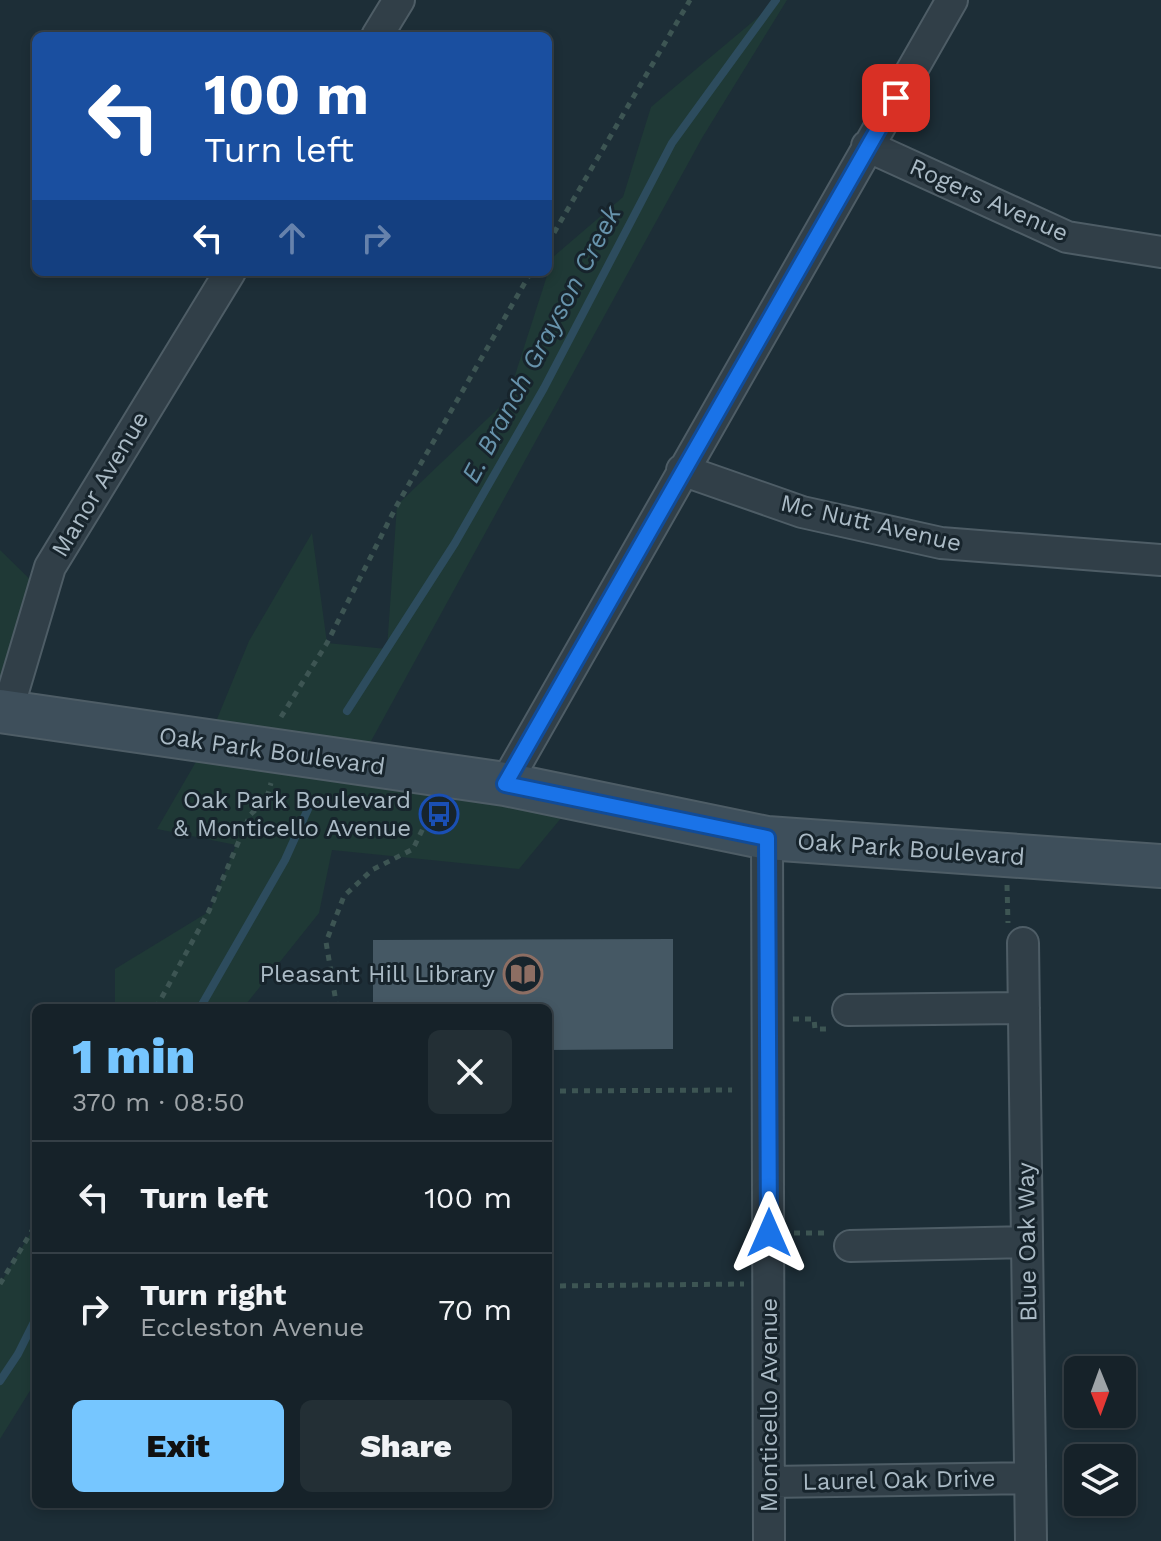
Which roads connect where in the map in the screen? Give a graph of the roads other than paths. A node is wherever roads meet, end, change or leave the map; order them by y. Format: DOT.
graph roads {
  1 [pos="399,0"];
  2 [pos="952,0"];
  3 [pos="379,32"];
  4 [pos="867,146"];
  5 [pos="1161,252"];
  6 [pos="228,276"];
  7 [pos="682,470"];
  8 [pos="1161,560"];
  9 [pos="4,712"];
  10 [pos="505,784"];
  11 [pos="767,838"];
  12 [pos="1161,866"];
  13 [pos="1023,943"];
  14 [pos="1024,1008"];
  15 [pos="848,1010"];
  16 [pos="1027,1242"];
  17 [pos="850,1246"];
  18 [pos="1029,1478"];
  19 [pos="769,1482"];
  20 [pos="769,1541"];
  21 [pos="1031,1541"];
  1 -- 3 [label="street"];
  2 -- 4 [label="street"];
  4 -- 5 [label="street, Rogers Avenue"];
  4 -- 7 [label="street"];
  6 -- 9 [label="street, Manor Avenue"];
  7 -- 8 [label="street, Mc Nutt Avenue"];
  7 -- 10 [label="street"];
  9 -- 10 [label="street, Oak Park Boulevard"];
  10 -- 11 [label="street, Oak Park Boulevard"];
  11 -- 12 [label="street, Oak Park Boulevard"];
  11 -- 19 [label="street, Monticello Avenue"];
  13 -- 14 [label="street, Blue Oak Way"];
  14 -- 15 [label="street"];
  14 -- 16 [label="street, Blue Oak Way"];
  16 -- 17 [label="street"];
  16 -- 18 [label="street, Blue Oak Way"];
  18 -- 19 [label="street, Laurel Oak Drive"];
  18 -- 21 [label="street, Blue Oak Way"];
  19 -- 20 [label="street, Monticello Avenue"];
}
